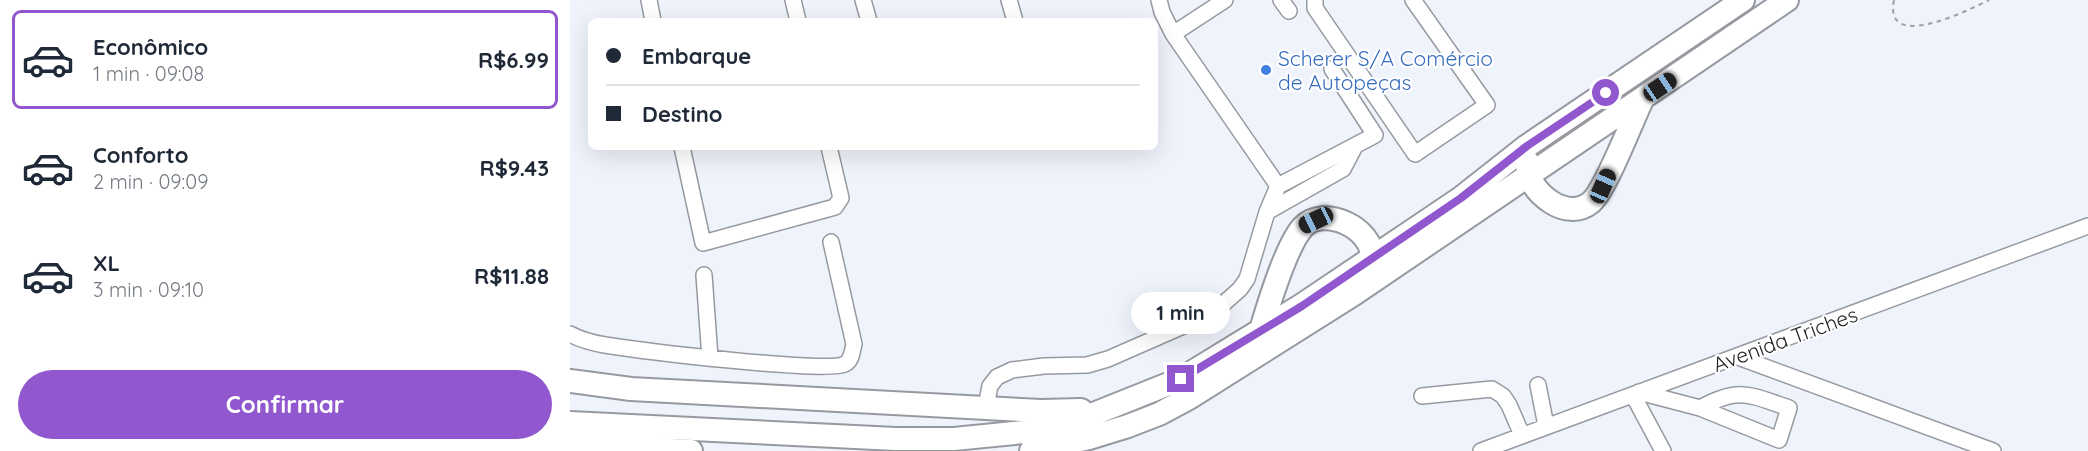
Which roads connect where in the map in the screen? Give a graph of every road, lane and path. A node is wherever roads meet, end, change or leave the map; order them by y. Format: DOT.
graph roads {
  1 [pos="649,0"];
  2 [pos="793,0"];
  3 [pos="862,0"];
  4 [pos="1010,0"];
  5 [pos="1225,0"];
  6 [pos="1315,0"];
  7 [pos="1413,0"];
  8 [pos="1743,0"];
  9 [pos="1787,0"];
  10 [pos="1894,0"];
  11 [pos="1989,0"];
  12 [pos="1160,6"];
  13 [pos="652,18"];
  14 [pos="797,18"];
  15 [pos="868,18"];
  16 [pos="1014,18"];
  17 [pos="1173,34"];
  18 [pos="1332,69"];
  19 [pos="1642,100"];
  20 [pos="1355,146"];
  21 [pos="1527,146"];
  22 [pos="683,150"];
  23 [pos="829,150"];
  24 [pos="1528,175"];
  25 [pos="1278,186"];
  26 [pos="1267,212"];
  27 [pos="2088,226"];
  28 [pos="831,242"];
  29 [pos="1372,258"];
  30 [pos="704,274"];
  31 [pos="1354,294"];
  32 [pos="1261,330"];
  33 [pos="570,334"];
  34 [pos="1738,357"];
  35 [pos="710,358"];
  36 [pos="570,381"];
  37 [pos="1538,385"];
  38 [pos="1636,393"];
  39 [pos="1422,396"];
  40 [pos="986,406"];
  41 [pos="1700,408"];
  42 [pos="1107,409"];
  43 [pos="570,423"];
  44 [pos="1546,426"];
  45 [pos="1522,435"];
  46 [pos="570,445"];
  47 [pos="691,451"];
  48 [pos="1031,451"];
  49 [pos="1481,451"];
  50 [pos="1663,451"];
  51 [pos="1993,451"];
  1 -- 13 [label="street"];
  2 -- 14 [label="street"];
  3 -- 15 [label="street"];
  4 -- 16 [label="street"];
  5 -- 17 [label="street"];
  6 -- 7 [label="street"];
  8 -- 21 [label="highway"];
  9 -- 19 [label="highway"];
  10 -- 11 [label="path"];
  12 -- 17 [label="street"];
  17 -- 25 [label="street"];
  18 -- 20 [label="street"];
  19 -- 24 [label="highway"];
  19 -- 24 [label="highway"];
  20 -- 25 [label="street"];
  20 -- 26 [label="street"];
  21 -- 24 [label="highway"];
  21 -- 29 [label="highway"];
  22 -- 23 [label="street"];
  24 -- 31 [label="highway"];
  25 -- 26 [label="street"];
  26 -- 40 [label="street"];
  27 -- 34 [label="street, Avenida Triches"];
  28 -- 35 [label="street"];
  29 -- 31 [label="highway"];
  29 -- 32 [label="highway"];
  29 -- 32 [label="highway"];
  30 -- 35 [label="street"];
  31 -- 48 [label="highway"];
  32 -- 42 [label="highway"];
  33 -- 35 [label="street"];
  34 -- 38 [label="street, Avenida Triches"];
  34 -- 51 [label="street"];
  36 -- 40 [label="highway"];
  37 -- 44 [label="street"];
  38 -- 41 [label="street"];
  38 -- 44 [label="street, Avenida Triches"];
  38 -- 50 [label="street"];
  39 -- 45 [label="street"];
  40 -- 42 [label="highway"];
  41 -- 41 [label="street"];
  42 -- 43 [label="highway"];
  44 -- 45 [label="street, Avenida Triches"];
  45 -- 49 [label="street, Avenida Triches"];
  46 -- 47 [label="highway"];
}
